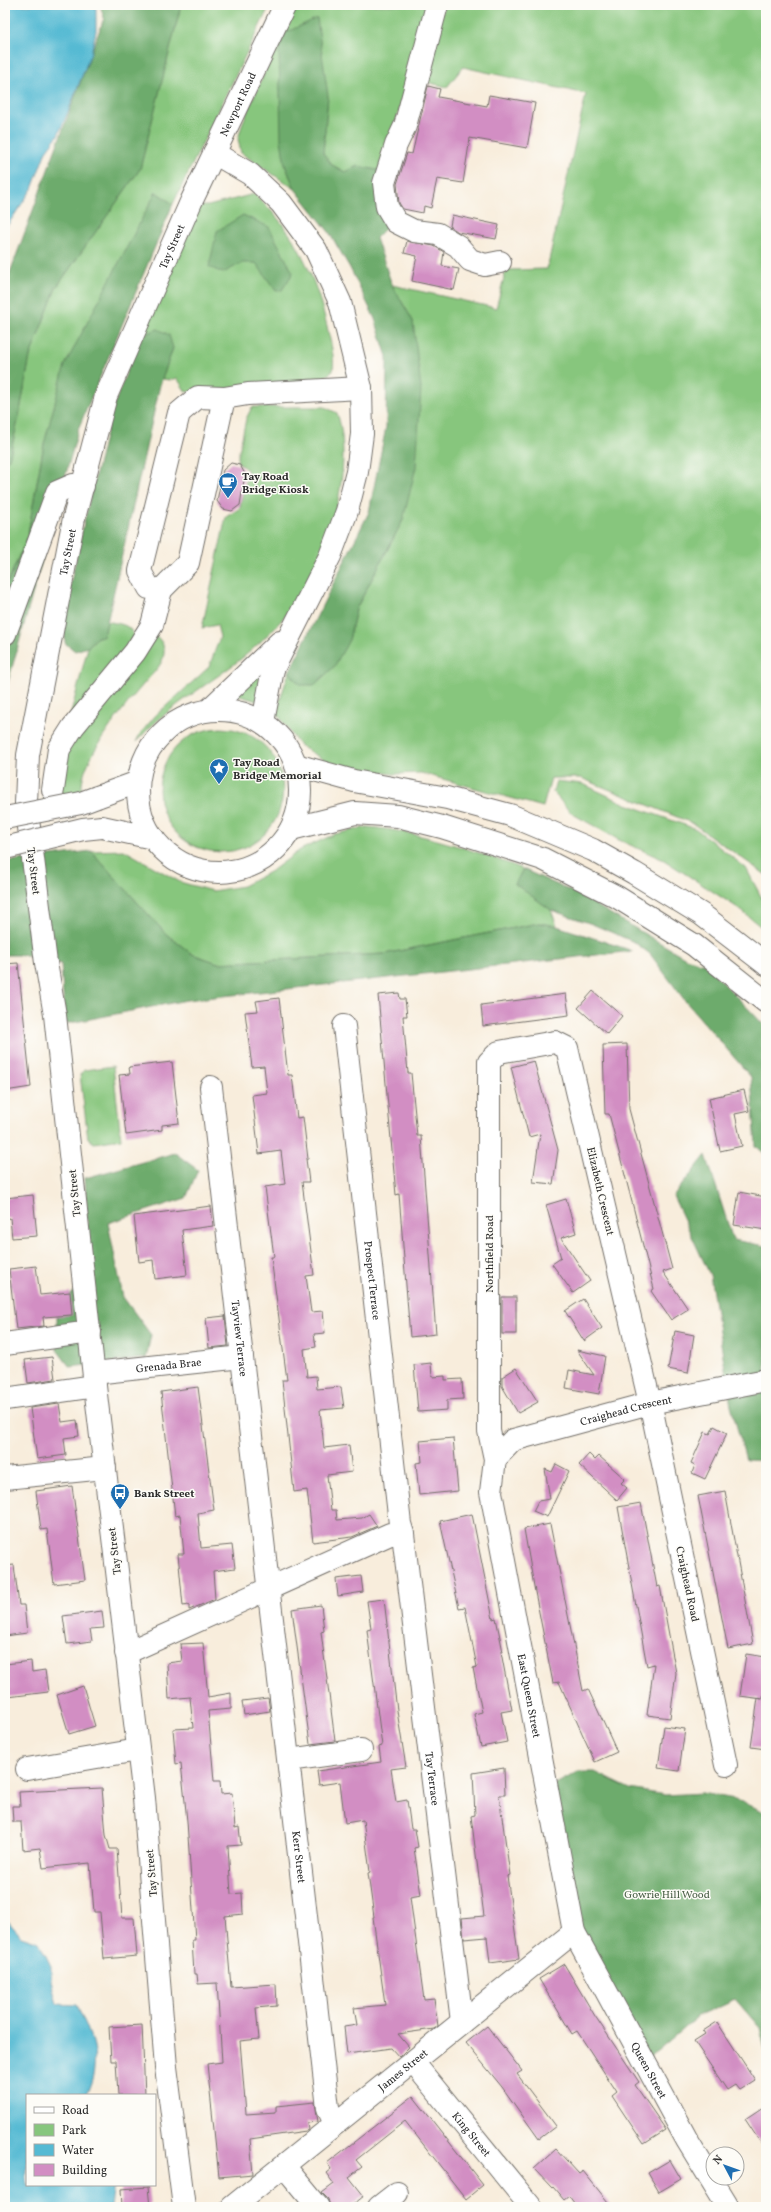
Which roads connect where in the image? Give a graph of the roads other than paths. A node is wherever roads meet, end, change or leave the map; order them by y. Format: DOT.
graph roads {
  1 [pos="285,5"];
  2 [pos="437,5"];
  3 [pos="214,153"];
  4 [pos="191,202"];
  5 [pos="500,262"];
  6 [pos="361,388"];
  7 [pos="224,398"];
  8 [pos="82,486"];
  9 [pos="161,590"];
  10 [pos="290,633"];
  11 [pos="5,634"];
  12 [pos="209,710"];
  13 [pos="263,722"];
  14 [pos="296,765"];
  15 [pos="138,782"];
  16 [pos="53,790"];
  17 [pos="5,818"];
  18 [pos="291,828"];
  19 [pos="153,838"];
  20 [pos="5,848"];
  21 [pos="766,964"];
  22 [pos="766,1002"];
  23 [pos="344,1026"];
  24 [pos="499,1052"];
  25 [pos="211,1087"];
  26 [pos="90,1332"];
  27 [pos="5,1344"];
  28 [pos="242,1357"];
  29 [pos="95,1380"];
  30 [pos="766,1380"];
  31 [pos="5,1398"];
  32 [pos="650,1404"];
  33 [pos="495,1459"];
  34 [pos="105,1468"];
  35 [pos="5,1478"];
  36 [pos="403,1534"];
  37 [pos="268,1589"];
  38 [pos="126,1653"];
  39 [pos="138,1750"];
  40 [pos="361,1750"];
  41 [pos="289,1760"];
  42 [pos="727,1765"];
  43 [pos="27,1769"];
  44 [pos="574,1932"];
  45 [pos="462,2022"];
  46 [pos="413,2062"];
  47 [pos="335,2124"];
  48 [pos="284,2166"];
  49 [pos="397,2193"];
  50 [pos="184,2207"];
  51 [pos="232,2207"];
  52 [pos="318,2207"];
  53 [pos="379,2207"];
  54 [pos="531,2207"];
  55 [pos="728,2207"];
  1 -- 3 [label="main road, Newport Road"];
  2 -- 5 [label="main road"];
  3 -- 4 [label="main road, Newport Road"];
  3 -- 6 [label="main road"];
  4 -- 8 [label="main road, Tay Street"];
  6 -- 7 [label="main road"];
  6 -- 10 [label="main road"];
  7 -- 9 [label="main road"];
  7 -- 9 [label="main road"];
  8 -- 11 [label="main road"];
  8 -- 26 [label="main road, Tay Street"];
  9 -- 16 [label="main road"];
  10 -- 12 [label="main road"];
  10 -- 13 [label="main road"];
  12 -- 13 [label="main road"];
  12 -- 15 [label="main road"];
  13 -- 14 [label="main road"];
  14 -- 18 [label="main road"];
  14 -- 21 [label="main road"];
  15 -- 17 [label="main road, bridge"];
  15 -- 19 [label="main road"];
  18 -- 19 [label="main road"];
  18 -- 22 [label="main road"];
  19 -- 20 [label="main road, bridge"];
  23 -- 36 [label="main road, Prospect Terrace"];
  24 -- 32 [label="main road, Elizabeth Crescent"];
  24 -- 33 [label="main road, Northfield Road"];
  25 -- 28 [label="main road, Tayview Terrace"];
  26 -- 27 [label="main road"];
  26 -- 29 [label="main road, Tay Street"];
  28 -- 29 [label="main road, Grenada Brae"];
  28 -- 37 [label="main road, Tayview Terrace"];
  29 -- 31 [label="main road, Grenada Brae"];
  29 -- 34 [label="main road, Tay Street"];
  30 -- 32 [label="main road, Craighead Crescent"];
  32 -- 33 [label="main road, Craighead Crescent"];
  32 -- 42 [label="main road, Craighead Road"];
  33 -- 44 [label="main road, East Queen Street"];
  34 -- 35 [label="main road"];
  34 -- 38 [label="main road, Tay Street"];
  36 -- 37 [label="main road"];
  36 -- 45 [label="main road, Tay Terrace"];
  37 -- 38 [label="main road"];
  37 -- 41 [label="main road, Kerr Street"];
  38 -- 39 [label="main road, Tay Street"];
  39 -- 43 [label="main road"];
  39 -- 50 [label="main road, Tay Street"];
  40 -- 41 [label="main road"];
  41 -- 47 [label="main road, Kerr Street"];
  44 -- 45 [label="main road, James Street"];
  44 -- 55 [label="main road, Queen Street"];
  45 -- 46 [label="main road, James Street"];
  46 -- 47 [label="main road, James Street"];
  46 -- 54 [label="main road, King Street"];
  47 -- 48 [label="main road, James Street"];
  48 -- 51 [label="main road, James Street"];
  48 -- 52 [label="main road"];
  49 -- 53 [label="main road"];
}
